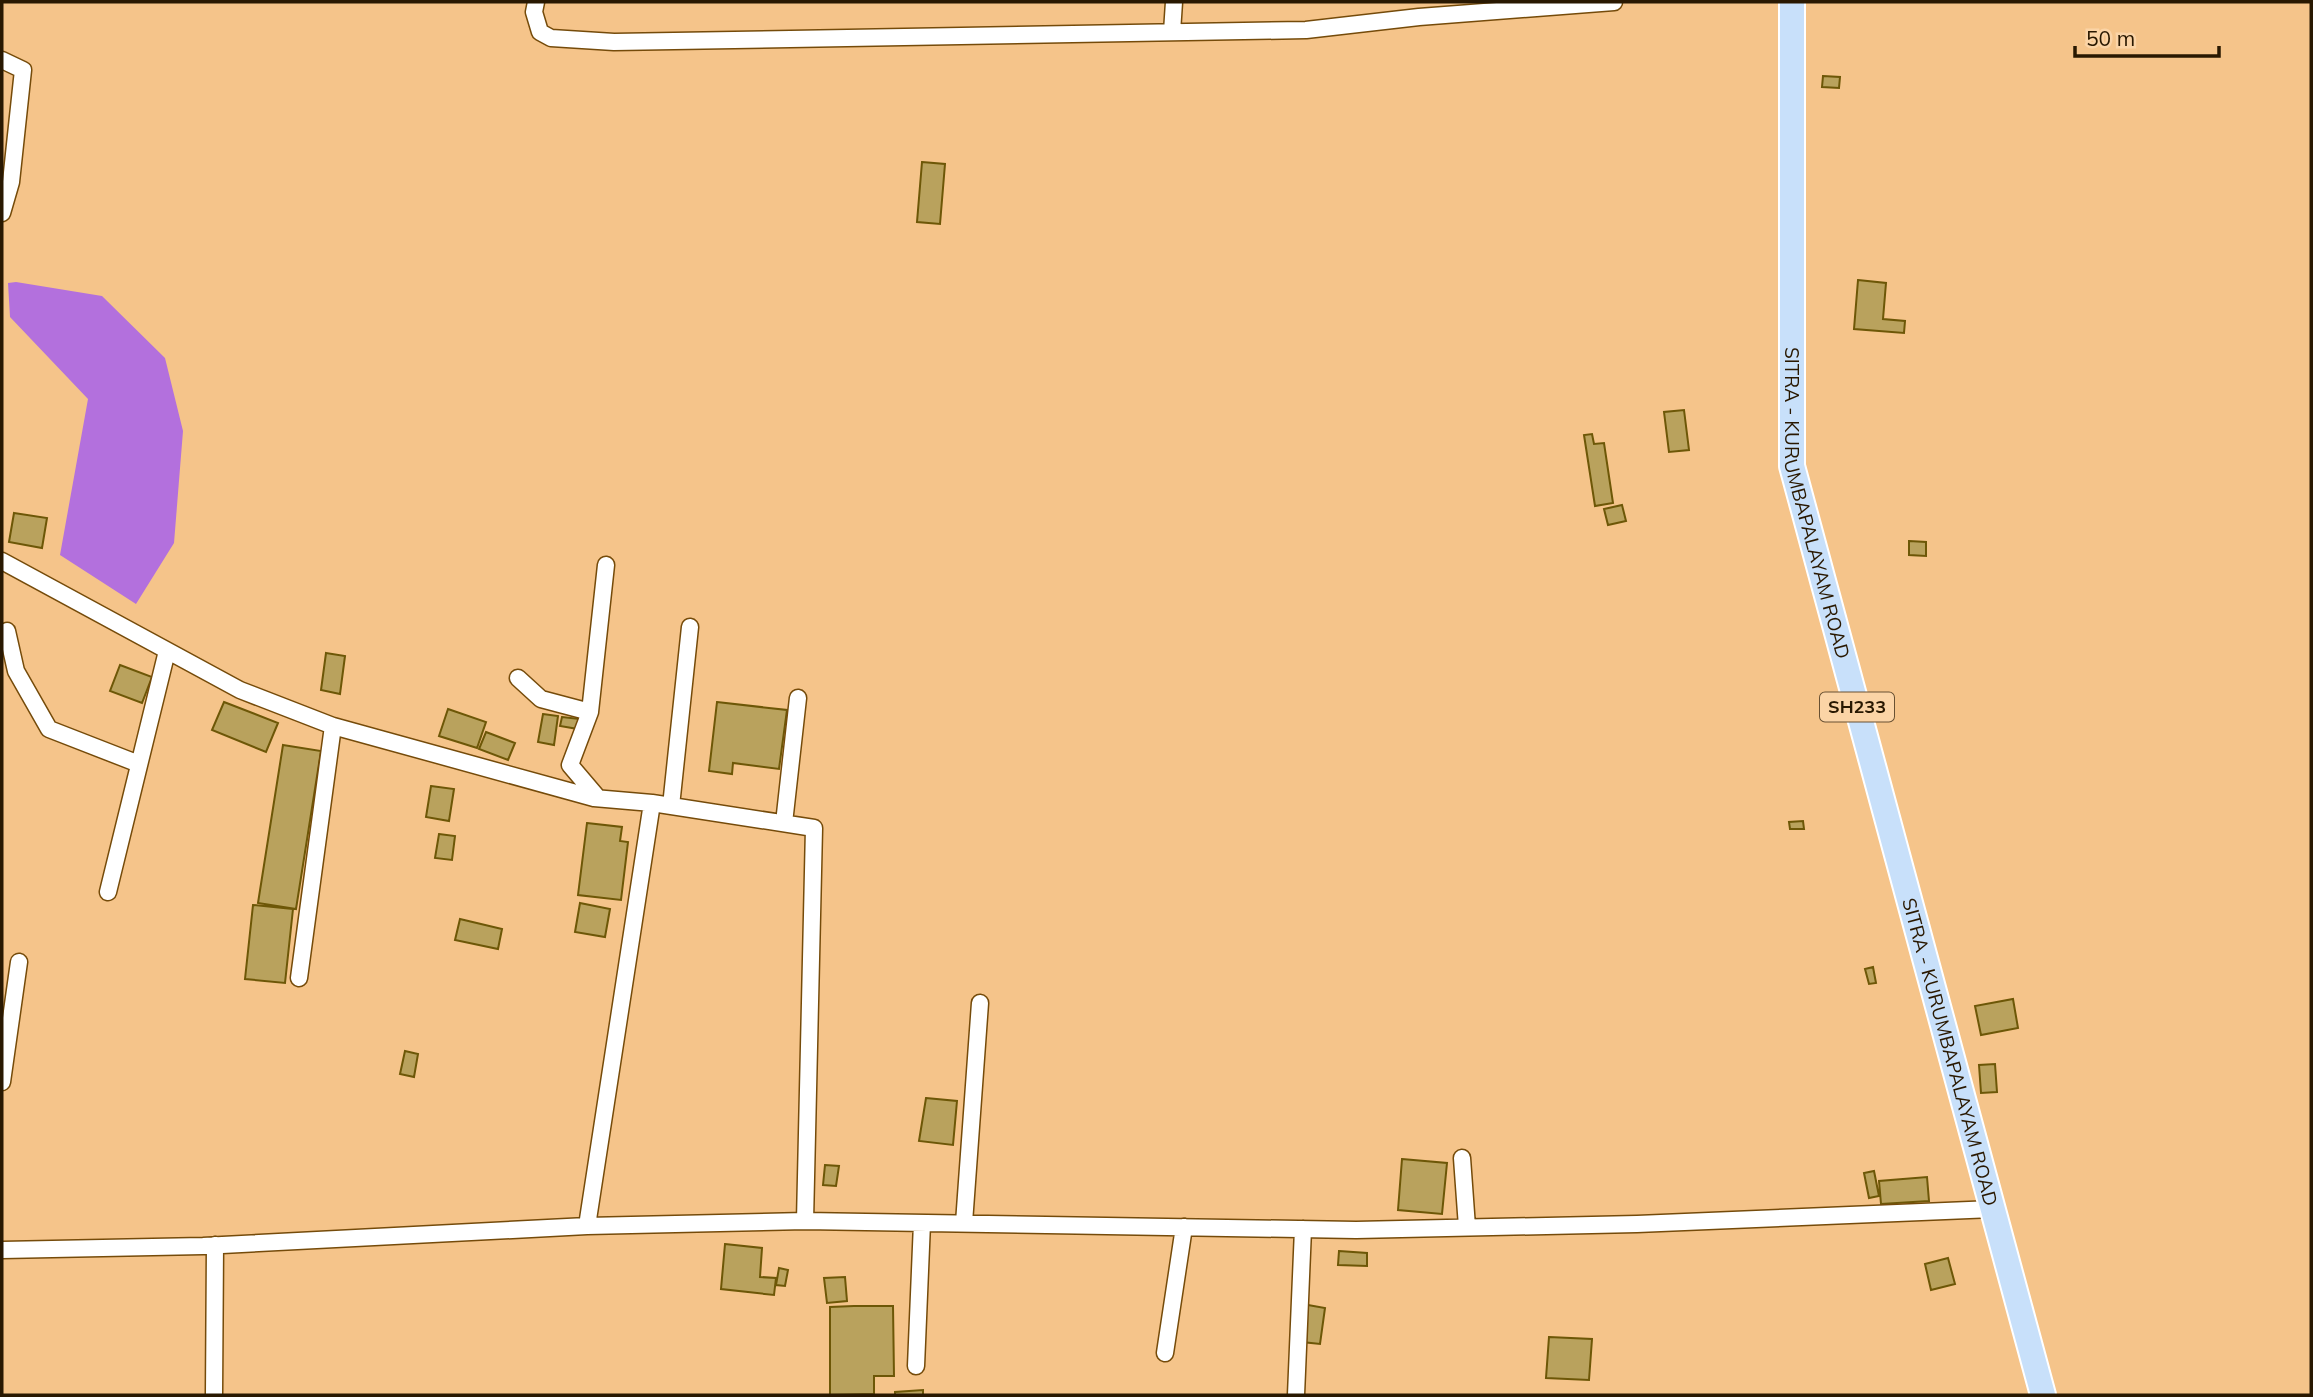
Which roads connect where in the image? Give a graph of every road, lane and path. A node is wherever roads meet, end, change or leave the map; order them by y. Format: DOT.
graph roads {
  1 [pos="536,2"];
  2 [pos="1174,2"];
  3 [pos="1614,2"];
  4 [pos="1792,2"];
  5 [pos="1172,32"];
  6 [pos="2,60"];
  7 [pos="2,212"];
  8 [pos="2,561"];
  9 [pos="606,565"];
  10 [pos="690,627"];
  11 [pos="7,631"];
  12 [pos="167,651"];
  13 [pos="518,678"];
  14 [pos="798,698"];
  15 [pos="590,712"];
  16 [pos="333,726"];
  17 [pos="139,764"];
  18 [pos="598,798"];
  19 [pos="652,803"];
  20 [pos="671,806"];
  21 [pos="784,823"];
  22 [pos="108,892"];
  23 [pos="19,962"];
  24 [pos="299,978"];
  25 [pos="980,1003"];
  26 [pos="2,1082"];
  27 [pos="1462,1158"];
  28 [pos="1993,1209"];
  29 [pos="805,1221"];
  30 [pos="922,1223"];
  31 [pos="964,1223"];
  32 [pos="587,1226"];
  33 [pos="1184,1227"];
  34 [pos="1467,1227"];
  35 [pos="1303,1229"];
  36 [pos="215,1245"];
  37 [pos="2,1250"];
  38 [pos="1165,1353"];
  39 [pos="916,1366"];
  40 [pos="214,1395"];
  41 [pos="1296,1395"];
  42 [pos="2043,1395"];
  1 -- 5 [label="street"];
  2 -- 5 [label="street"];
  3 -- 5 [label="street"];
  4 -- 28 [label="main road, SITRA - KURUMBAPALAYAM ROAD / SH233"];
  6 -- 7 [label="street"];
  8 -- 12 [label="street"];
  9 -- 15 [label="street"];
  10 -- 20 [label="street"];
  11 -- 17 [label="street"];
  12 -- 16 [label="street"];
  12 -- 17 [label="street"];
  13 -- 15 [label="street"];
  14 -- 21 [label="street"];
  15 -- 18 [label="street"];
  16 -- 18 [label="street"];
  16 -- 24 [label="street"];
  17 -- 22 [label="street"];
  18 -- 19 [label="street"];
  19 -- 20 [label="street"];
  19 -- 32 [label="street"];
  20 -- 21 [label="street"];
  21 -- 29 [label="street"];
  23 -- 26 [label="street"];
  25 -- 31 [label="street"];
  27 -- 34 [label="street"];
  28 -- 34 [label="street"];
  28 -- 42 [label="main road, SITRA - KURUMBAPALAYAM ROAD / SH233"];
  29 -- 30 [label="street"];
  29 -- 32 [label="street"];
  30 -- 31 [label="street"];
  30 -- 39 [label="street"];
  31 -- 33 [label="street"];
  32 -- 36 [label="street"];
  33 -- 35 [label="street"];
  33 -- 38 [label="street"];
  34 -- 35 [label="street"];
  35 -- 41 [label="street"];
  36 -- 37 [label="street"];
  36 -- 40 [label="street"];
}
